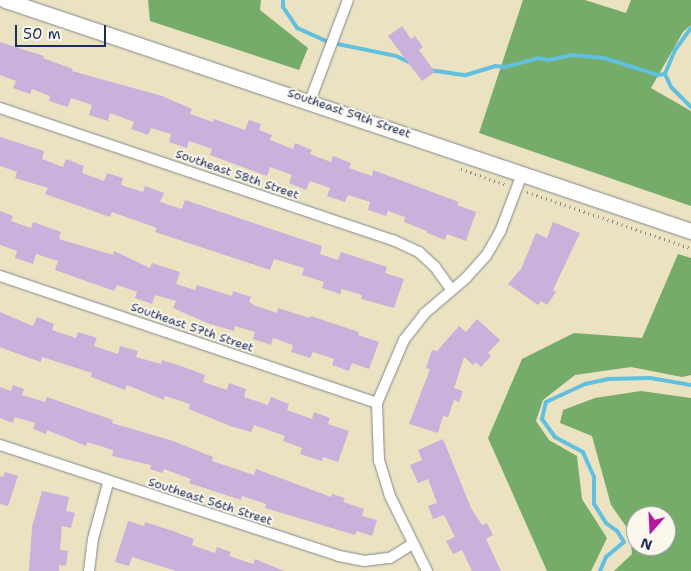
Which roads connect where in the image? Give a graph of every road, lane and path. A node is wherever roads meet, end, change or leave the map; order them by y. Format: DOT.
graph roads {
  1 [pos="5,0"];
  2 [pos="348,0"];
  3 [pos="310,101"];
  4 [pos="0,108"];
  5 [pos="522,174"];
  6 [pos="691,231"];
  7 [pos="0,276"];
  8 [pos="450,289"];
  9 [pos="377,403"];
  10 [pos="0,445"];
  11 [pos="108,483"];
  12 [pos="412,544"];
  13 [pos="89,571"];
  14 [pos="427,571"];
  1 -- 3 [label="main road, Southeast 59th Street"];
  2 -- 3 [label="street"];
  3 -- 5 [label="main road, Southeast 59th Street"];
  4 -- 8 [label="street, Southeast 58th Street"];
  5 -- 6 [label="main road, Southeast 59th Street"];
  5 -- 8 [label="street"];
  7 -- 9 [label="street, Southeast 57th Street"];
  8 -- 9 [label="street"];
  9 -- 12 [label="street"];
  10 -- 11 [label="street, Southeast 56th Street"];
  11 -- 12 [label="street, Southeast 56th Street"];
  11 -- 13 [label="street"];
  12 -- 14 [label="street"];
}
